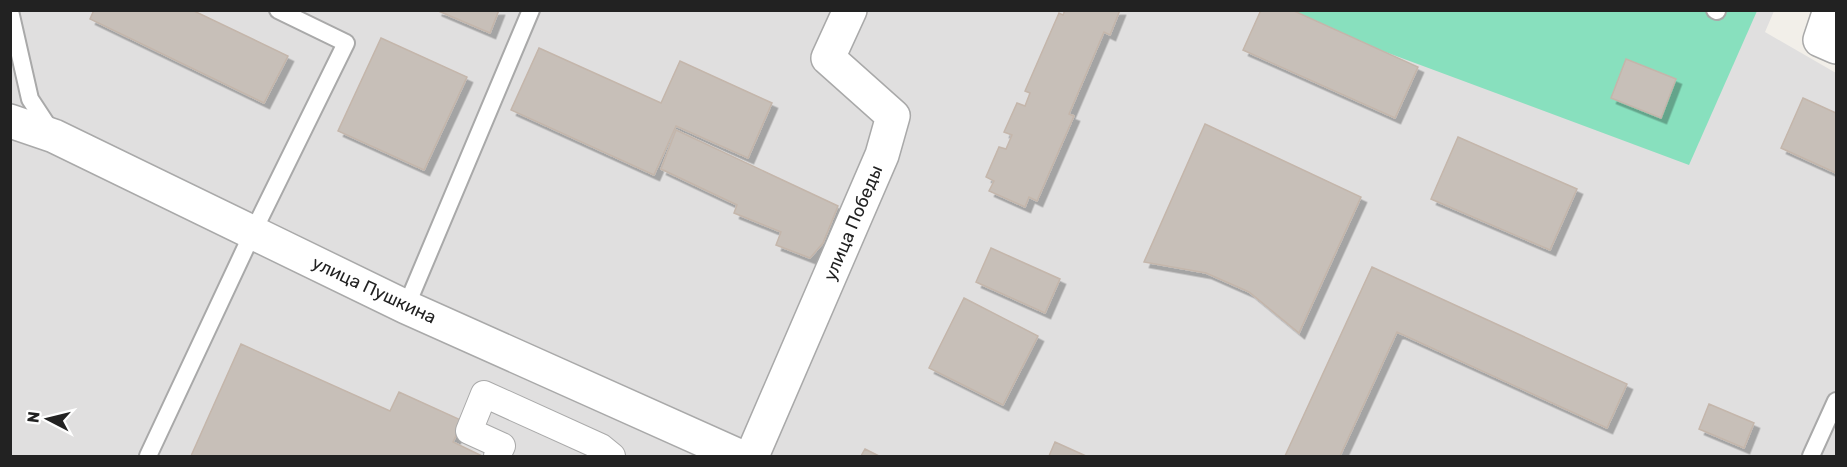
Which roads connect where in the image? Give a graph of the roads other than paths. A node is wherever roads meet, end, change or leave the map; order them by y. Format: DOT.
graph roads {
  1 [pos="278,10"];
  2 [pos="531,10"];
  3 [pos="850,10"];
  4 [pos="10,11"];
  5 [pos="10,121"];
  6 [pos="54,136"];
  7 [pos="253,232"];
  8 [pos="406,307"];
  9 [pos="1836,401"];
  10 [pos="148,456"];
  11 [pos="497,456"];
  12 [pos="612,456"];
  13 [pos="739,456"];
  14 [pos="752,456"];
  15 [pos="1811,456"];
  1 -- 7 [label="lane"];
  2 -- 8 [label="lane"];
  3 -- 14 [label="street, улица Победы"];
  4 -- 6 [label="lane"];
  5 -- 6 [label="street, улица Пушкина"];
  6 -- 7 [label="street, улица Пушкина"];
  7 -- 8 [label="street, улица Пушкина"];
  7 -- 10 [label="lane"];
  8 -- 13 [label="street, улица Пушкина"];
  9 -- 15 [label="lane"];
  11 -- 12 [label="street"];
}
